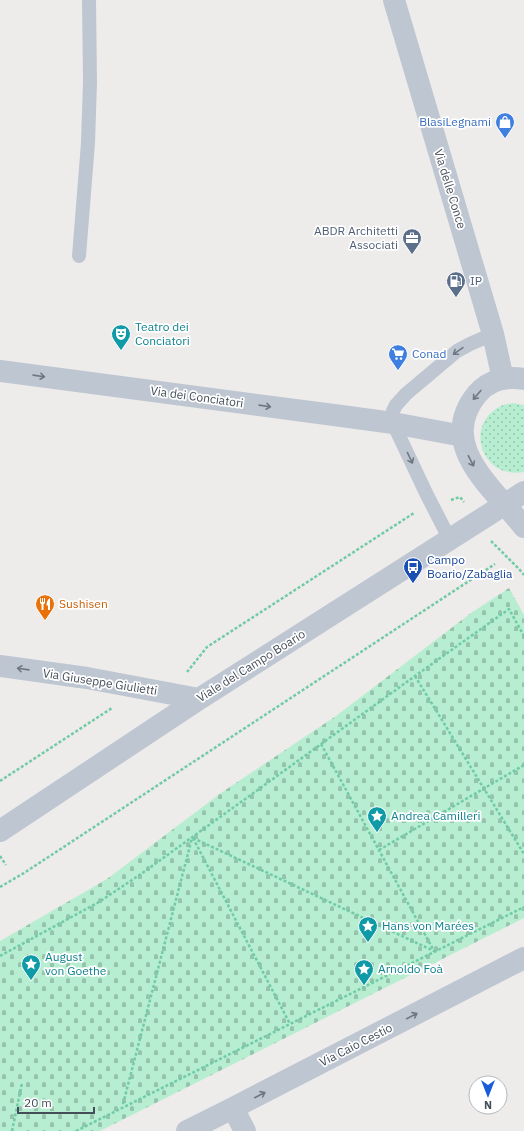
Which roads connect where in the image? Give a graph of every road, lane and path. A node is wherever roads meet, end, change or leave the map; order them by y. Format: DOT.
graph roads {
  1 [pos="89,0"];
  2 [pos="394,0"];
  3 [pos="79,256"];
  4 [pos="493,334"];
  5 [pos="0,371"];
  6 [pos="514,379"];
  7 [pos="393,423"];
  8 [pos="463,436"];
  9 [pos="524,492"];
  10 [pos="504,504"];
  11 [pos="418,510"];
  12 [pos="524,527"];
  13 [pos="449,538"];
  14 [pos="492,543"];
  15 [pos="496,564"];
  16 [pos="524,575"];
  17 [pos="524,636"];
  18 [pos="0,666"];
  19 [pos="186,673"];
  20 [pos="415,676"];
  21 [pos="199,699"];
  22 [pos="112,708"];
  23 [pos="321,744"];
  24 [pos="524,765"];
  25 [pos="0,780"];
  26 [pos="484,789"];
  27 [pos="0,831"];
  28 [pos="192,838"];
  29 [pos="379,850"];
  30 [pos="524,854"];
  31 [pos="0,856"];
  32 [pos="6,865"];
  33 [pos="0,887"];
  34 [pos="524,907"];
  35 [pos="435,951"];
  36 [pos="0,956"];
  37 [pos="524,958"];
  38 [pos="290,1024"];
  39 [pos="22,1083"];
  40 [pos="124,1104"];
  41 [pos="234,1108"];
  42 [pos="12,1131"];
  43 [pos="76,1131"];
  44 [pos="187,1131"];
  45 [pos="246,1131"];
  1 -- 3 [label="lane"];
  2 -- 4 [label="street, Via delle Conce"];
  4 -- 6 [label="street, Via delle Conce"];
  4 -- 7 [label="lane, one-way"];
  5 -- 7 [label="street, Via dei Conciatori, one-way"];
  6 -- 8 [label="street, one-way"];
  7 -- 8 [label="street, Via dei Conciatori"];
  7 -- 13 [label="lane, one-way"];
  8 -- 10 [label="street, one-way"];
  9 -- 10 [label="street, Viale del Campo Boario"];
  10 -- 12 [label="street"];
  10 -- 13 [label="street, Viale del Campo Boario"];
  11 -- 19 [label="path"];
  13 -- 21 [label="street, Viale del Campo Boario"];
  14 -- 16 [label="path"];
  15 -- 33 [label="path"];
  17 -- 20 [label="path"];
  21 -- 18 [label="street, Via Giuseppe Giulietti, one-way"];
  20 -- 23 [label="path"];
  20 -- 26 [label="path"];
  21 -- 27 [label="street, Viale del Campo Boario"];
  22 -- 25 [label="path"];
  23 -- 28 [label="path"];
  23 -- 29 [label="path"];
  24 -- 26 [label="path"];
  26 -- 29 [label="path"];
  26 -- 30 [label="path"];
  28 -- 35 [label="path"];
  28 -- 36 [label="path"];
  28 -- 38 [label="path"];
  28 -- 40 [label="path"];
  29 -- 35 [label="path"];
  31 -- 32 [label="path"];
  34 -- 35 [label="path"];
  35 -- 38 [label="path"];
  41 -- 37 [label="street, Via Caio Cestio, one-way"];
  38 -- 43 [label="path"];
  39 -- 42 [label="path"];
  41 -- 44 [label="street, Via Caio Cestio"];
  41 -- 45 [label="street"];
}
